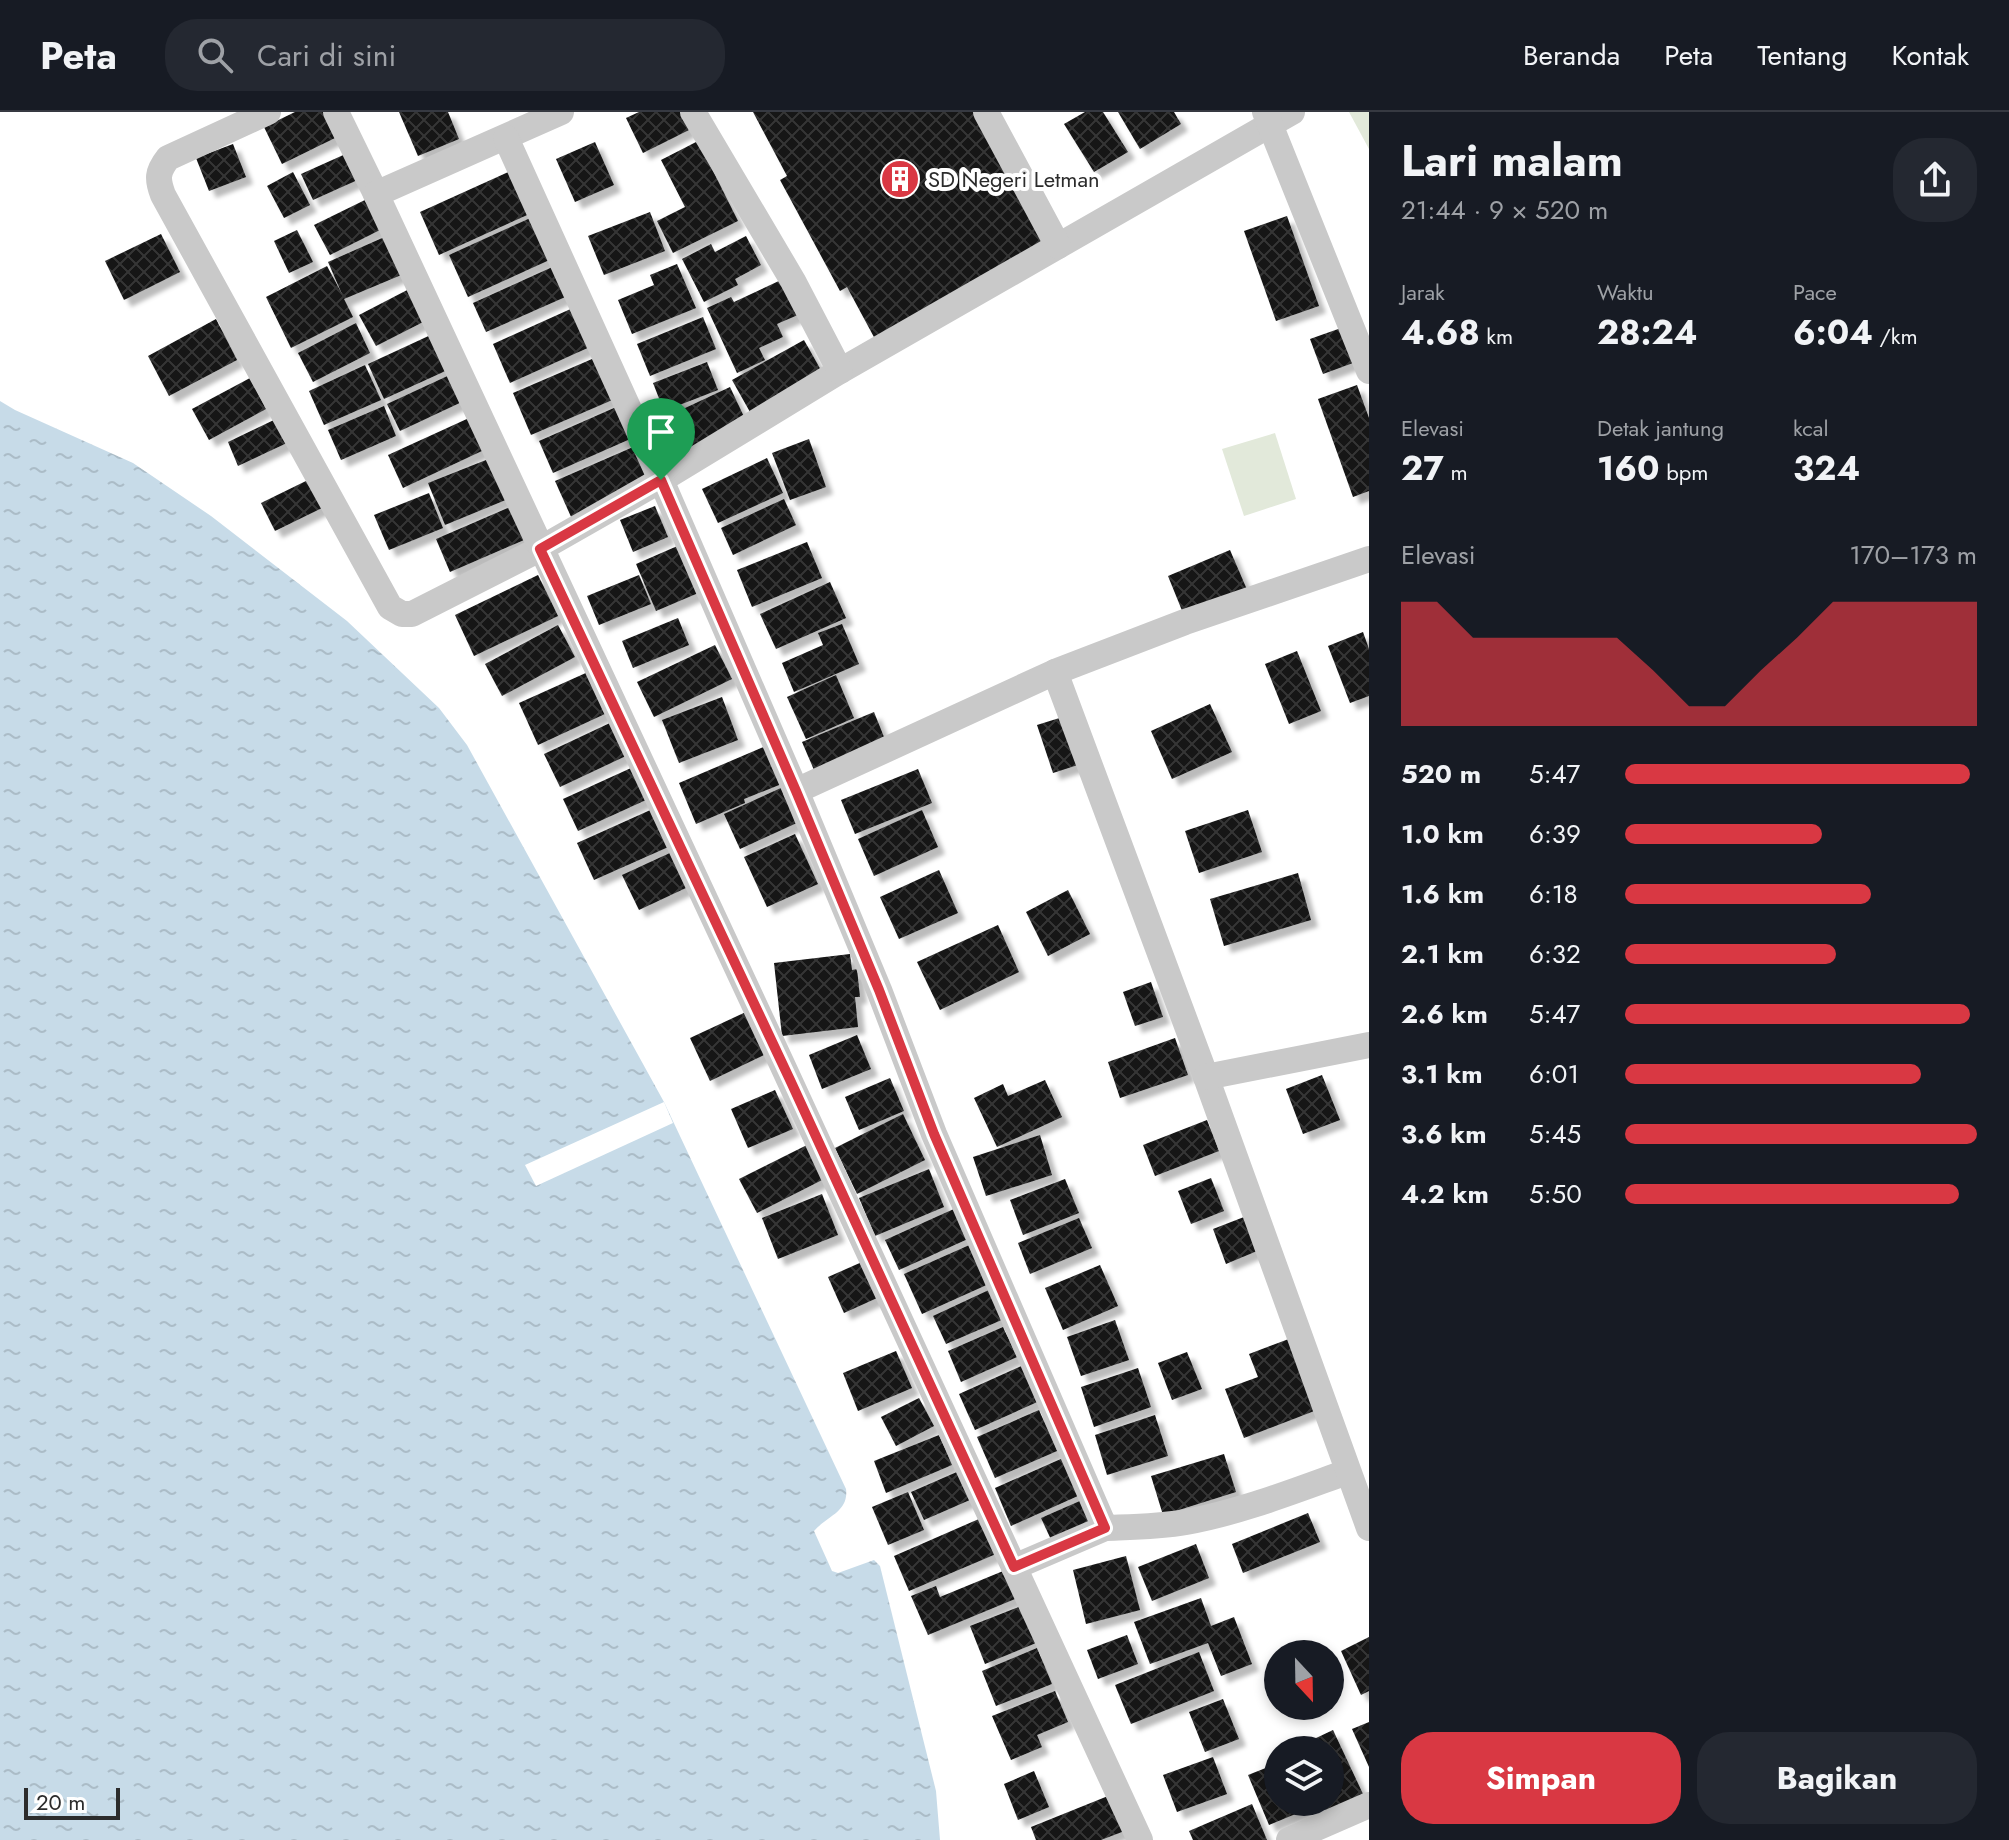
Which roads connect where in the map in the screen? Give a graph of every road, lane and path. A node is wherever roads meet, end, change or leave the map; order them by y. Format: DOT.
graph roads {
  1 [pos="268,112"];
  2 [pos="336,112"];
  3 [pos="561,112"];
  4 [pos="693,112"];
  5 [pos="986,112"];
  6 [pos="1276,116"];
  7 [pos="506,138"];
  8 [pos="376,194"];
  9 [pos="1058,246"];
  10 [pos="840,371"];
  11 [pos="1369,371"];
  12 [pos="661,480"];
  13 [pos="540,549"];
  14 [pos="1369,559"];
  15 [pos="1055,672"];
  16 [pos="796,791"];
  17 [pos="1369,1045"];
  18 [pos="1206,1077"];
  19 [pos="1347,1472"];
  20 [pos="1105,1528"];
  21 [pos="1369,1528"];
  22 [pos="1014,1567"];
  23 [pos="1369,1805"];
  24 [pos="1140,1840"];
  25 [pos="1289,1840"];
  1 -- 13 [label="street"];
  2 -- 8 [label="street"];
  3 -- 7 [label="street"];
  4 -- 10 [label="street"];
  5 -- 9 [label="street"];
  6 -- 9 [label="street"];
  6 -- 11 [label="street"];
  7 -- 8 [label="street"];
  7 -- 12 [label="street"];
  8 -- 13 [label="street"];
  9 -- 10 [label="street"];
  10 -- 12 [label="street"];
  12 -- 13 [label="street"];
  12 -- 16 [label="street"];
  13 -- 22 [label="street"];
  14 -- 15 [label="street"];
  15 -- 16 [label="street"];
  15 -- 18 [label="street"];
  16 -- 20 [label="street"];
  17 -- 18 [label="street"];
  18 -- 19 [label="street"];
  19 -- 20 [label="street"];
  19 -- 21 [label="street"];
  20 -- 22 [label="street"];
  22 -- 24 [label="street"];
  23 -- 25 [label="street"];
}
